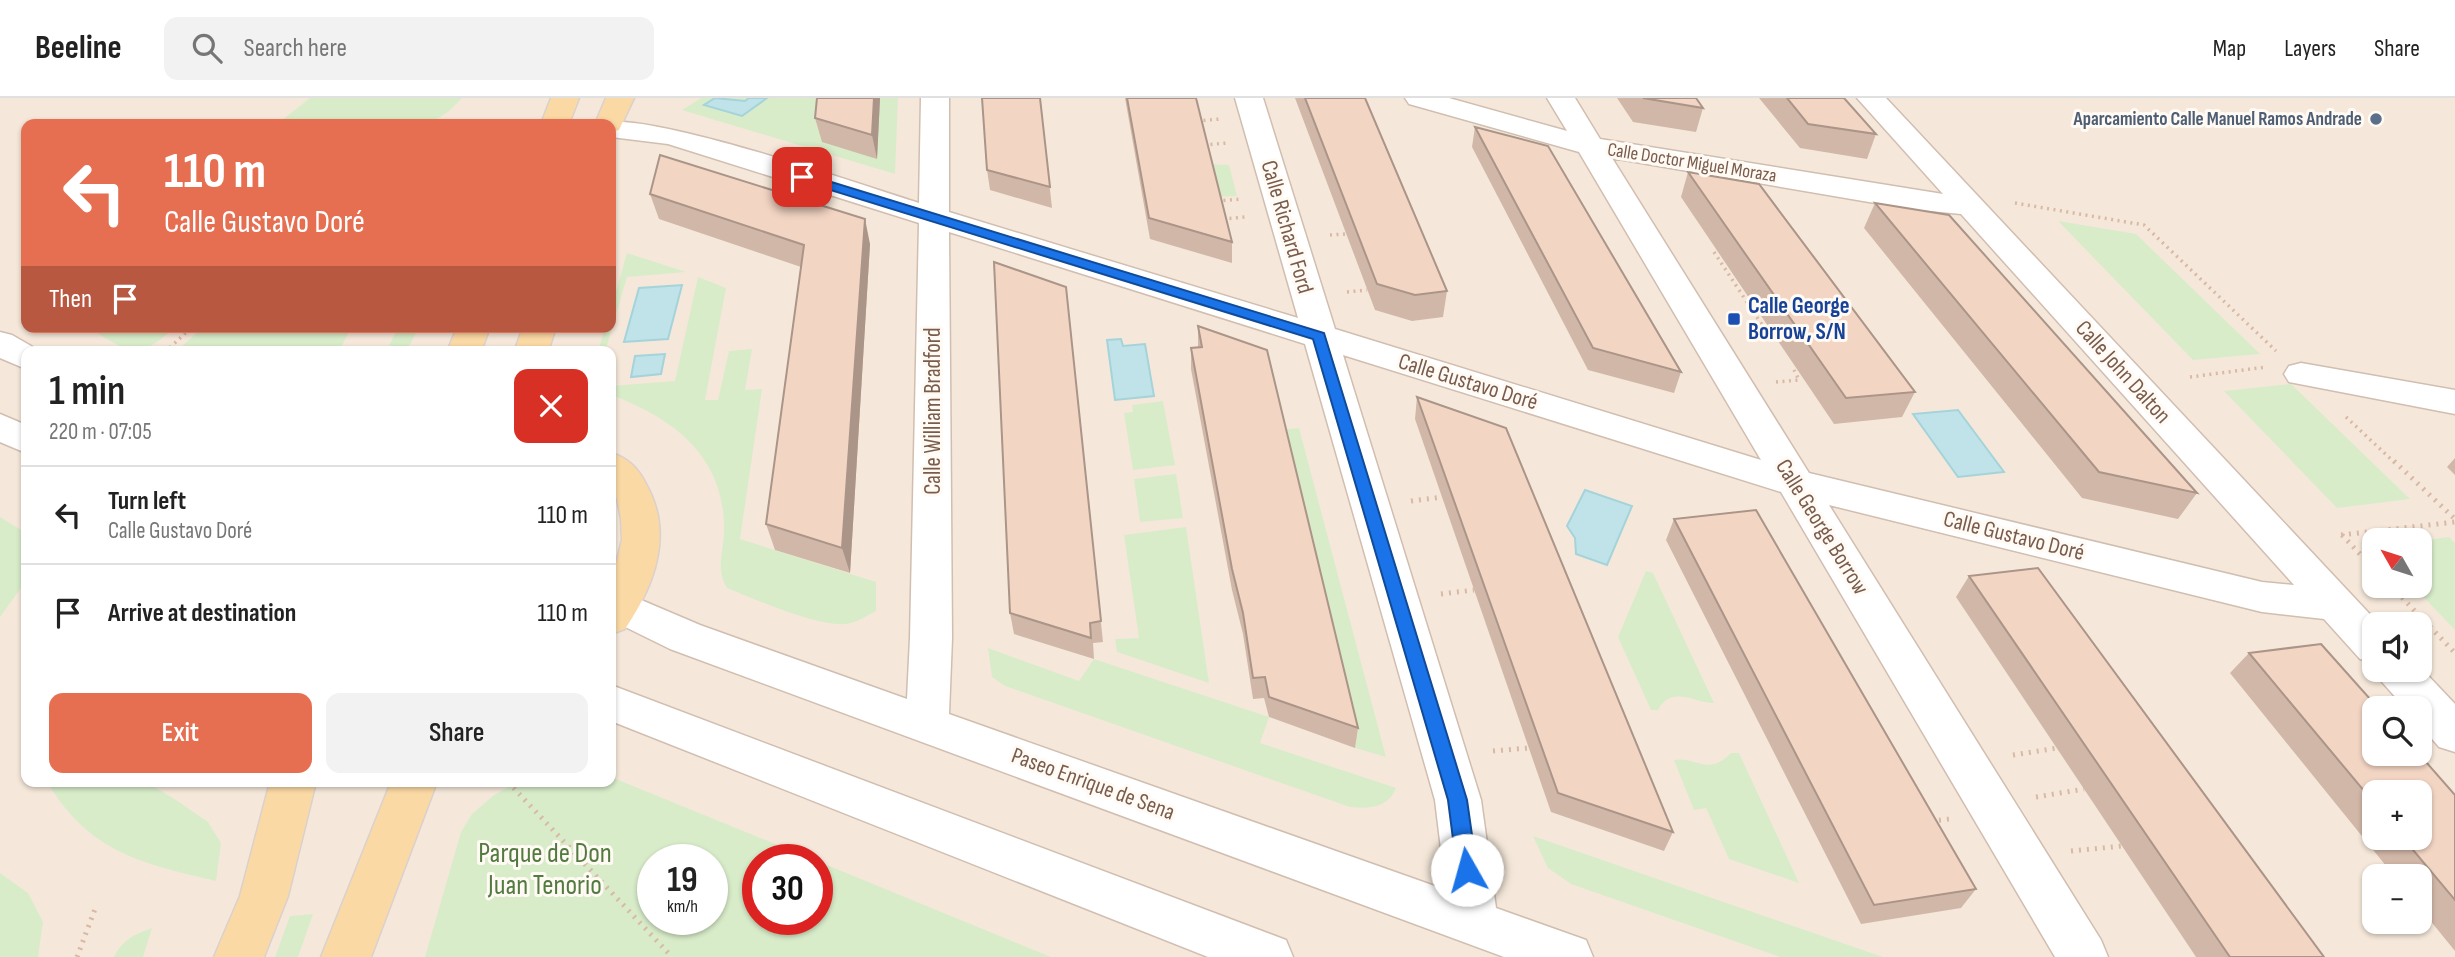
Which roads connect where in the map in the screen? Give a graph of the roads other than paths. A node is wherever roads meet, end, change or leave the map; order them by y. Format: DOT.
graph roads {
  1 [pos="565,98"];
  2 [pos="620,98"];
  3 [pos="935,98"];
  4 [pos="1419,98"];
  5 [pos="1561,98"];
  6 [pos="1871,98"];
  7 [pos="1237,108"];
  8 [pos="557,119"];
  9 [pos="611,119"];
  10 [pos="616,130"];
  11 [pos="1590,146"];
  12 [pos="1986,203"];
  13 [pos="934,218"];
  14 [pos="1320,337"];
  15 [pos="0,344"];
  16 [pos="21,355"];
  17 [pos="2295,369"];
  18 [pos="2455,402"];
  19 [pos="0,426"];
  20 [pos="21,438"];
  21 [pos="616,470"];
  22 [pos="1794,483"];
  23 [pos="2334,604"];
  24 [pos="616,610"];
  25 [pos="616,612"];
  26 [pos="2362,633"];
  27 [pos="2408,682"];
  28 [pos="616,706"];
  29 [pos="927,723"];
  30 [pos="2455,734"];
  31 [pos="292,787"];
  32 [pos="412,787"];
  33 [pos="1474,923"];
  34 [pos="239,957"];
  35 [pos="346,957"];
  36 [pos="1268,957"];
  37 [pos="1568,957"];
  38 [pos="2083,957"];
  1 -- 8 [label="main road"];
  2 -- 9 [label="main road"];
  3 -- 13 [label="street, Calle William Bradford"];
  4 -- 11 [label="street, Calle Doctor Miguel Moraza"];
  5 -- 11 [label="street, Calle George Borrow"];
  6 -- 12 [label="street, Calle John Dalton"];
  7 -- 14 [label="street, Calle Richard Ford"];
  10 -- 13 [label="street, Calle Gustavo Doré"];
  11 -- 12 [label="street, Calle Doctor Miguel Moraza"];
  11 -- 22 [label="street, Calle George Borrow"];
  12 -- 23 [label="street, Calle John Dalton"];
  13 -- 14 [label="street, Calle Gustavo Doré"];
  13 -- 29 [label="street, Calle William Bradford"];
  14 -- 22 [label="street, Calle Gustavo Doré"];
  14 -- 33 [label="street, Calle Richard Ford"];
  15 -- 16 [label="street"];
  17 -- 18 [label="street"];
  19 -- 20 [label="street"];
  21 -- 24 [label="main road"];
  22 -- 23 [label="street, Calle Gustavo Doré"];
  22 -- 38 [label="street, Calle George Borrow"];
  23 -- 26 [label="street, Calle John Dalton"];
  25 -- 29 [label="street, Paseo Enrique de Sena"];
  27 -- 30 [label="street"];
  28 -- 36 [label="street"];
  29 -- 33 [label="street, Paseo Enrique de Sena"];
  31 -- 34 [label="main road"];
  32 -- 35 [label="main road"];
  33 -- 37 [label="street, Paseo Enrique de Sena"];
}
